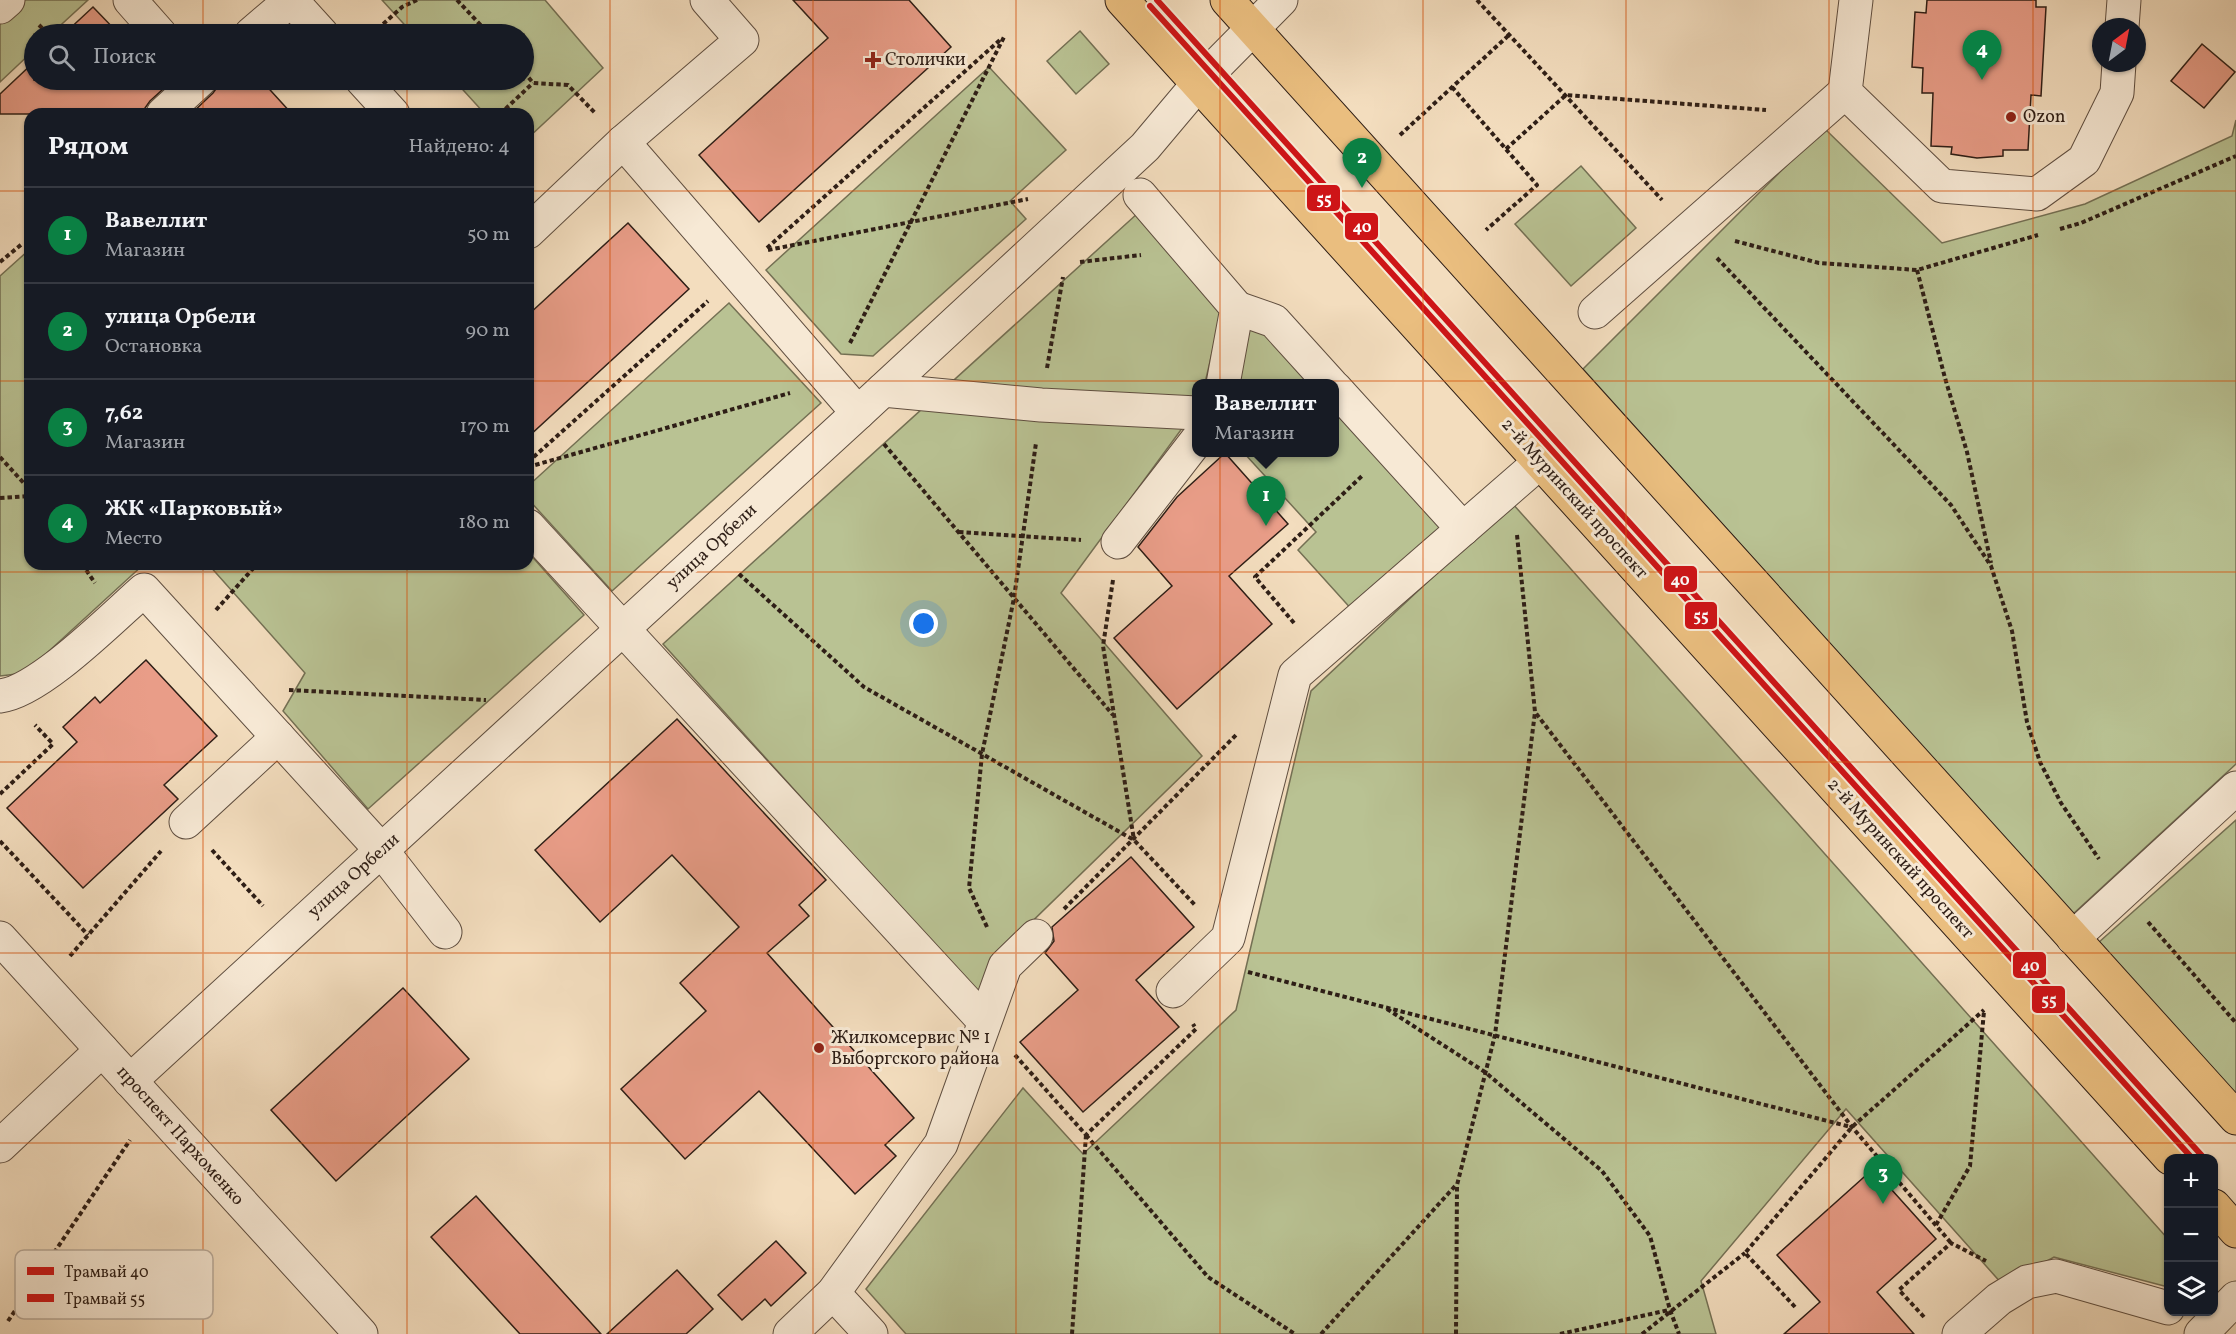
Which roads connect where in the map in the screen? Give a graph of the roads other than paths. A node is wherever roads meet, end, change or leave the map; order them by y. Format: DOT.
graph roads {
  1 [pos="8,0"];
  2 [pos="130,0"];
  3 [pos="291,0"];
  4 [pos="707,0"];
  5 [pos="1122,0"];
  6 [pos="1227,0"];
  7 [pos="1281,0"];
  8 [pos="1856,0"];
  9 [pos="2124,0"];
  10 [pos="0,7"];
  11 [pos="2123,18"];
  12 [pos="151,24"];
  13 [pos="263,24"];
  14 [pos="313,24"];
  15 [pos="1252,28"];
  16 [pos="2118,72"];
  17 [pos="1198,84"];
  18 [pos="189,90"];
  19 [pos="371,90"];
  20 [pos="1845,92"];
  21 [pos="170,108"];
  22 [pos="388,108"];
  23 [pos="623,142"];
  24 [pos="1140,195"];
  25 [pos="534,226"];
  26 [pos="1237,308"];
  27 [pos="1595,312"];
  28 [pos="1224,379"];
  29 [pos="1326,379"];
  30 [pos="883,390"];
  31 [pos="1339,392"];
  32 [pos="1192,413"];
  33 [pos="858,414"];
  34 [pos="1192,446"];
  35 [pos="1540,462"];
  36 [pos="1463,529"];
  37 [pos="534,533"];
  38 [pos="1118,542"];
  39 [pos="622,630"];
  40 [pos="4,696"];
  41 [pos="278,737"];
  42 [pos="2236,788"];
  43 [pos="186,822"];
  44 [pos="382,851"];
  45 [pos="445,932"];
  46 [pos="1036,936"];
  47 [pos="0,938"];
  48 [pos="2073,938"];
  49 [pos="1173,991"];
  50 [pos="984,1021"];
  51 [pos="102,1050"];
  52 [pos="130,1082"];
  53 [pos="2236,1118"];
  54 [pos="0,1146"];
  55 [pos="2166,1154"];
  56 [pos="2216,1208"];
  57 [pos="2236,1231"];
  58 [pos="833,1293"];
  59 [pos="2236,1298"];
  60 [pos="2164,1307"];
  61 [pos="2188,1316"];
  62 [pos="2207,1327"];
  63 [pos="1945,1330"];
  64 [pos="361,1334"];
  65 [pos="790,1334"];
  66 [pos="871,1334"];
  1 -- 10 [label="street"];
  2 -- 12 [label="street"];
  3 -- 13 [label="street"];
  3 -- 14 [label="street"];
  4 -- 23 [label="street"];
  5 -- 17 [label="main road, 2-й Муринский проспект"];
  6 -- 15 [label="main road"];
  7 -- 15 [label="street, улица Орбели"];
  8 -- 20 [label="street"];
  9 -- 11 [label="street"];
  15 -- 17 [label="street, улица Орбели"];
  15 -- 48 [label="main road"];
  16 -- 20 [label="street"];
  17 -- 30 [label="street, улица Орбели"];
  17 -- 35 [label="main road, 2-й Муринский проспект"];
  18 -- 21 [label="street"];
  19 -- 22 [label="street"];
  20 -- 27 [label="street"];
  23 -- 25 [label="street"];
  23 -- 33 [label="street"];
  24 -- 26 [label="street"];
  26 -- 28 [label="street"];
  26 -- 29 [label="street"];
  30 -- 32 [label="street"];
  30 -- 33 [label="street, улица Орбели"];
  31 -- 36 [label="street"];
  33 -- 39 [label="street, улица Орбели"];
  34 -- 38 [label="street"];
  35 -- 36 [label="street"];
  35 -- 55 [label="main road, 2-й Муринский проспект"];
  36 -- 49 [label="street"];
  37 -- 39 [label="street"];
  39 -- 44 [label="street, улица Орбели"];
  39 -- 50 [label="street"];
  40 -- 41 [label="street"];
  41 -- 43 [label="street"];
  41 -- 44 [label="street"];
  42 -- 48 [label="street"];
  44 -- 45 [label="street"];
  44 -- 52 [label="street, улица Орбели"];
  46 -- 50 [label="street"];
  47 -- 51 [label="street, проспект Пархоменко"];
  48 -- 53 [label="main road"];
  50 -- 58 [label="street"];
  51 -- 52 [label="street, проспект Пархоменко"];
  51 -- 54 [label="street"];
  52 -- 64 [label="street, проспект Пархоменко"];
  56 -- 57 [label="main road"];
  58 -- 65 [label="street"];
  58 -- 66 [label="street"];
  59 -- 62 [label="street"];
  60 -- 63 [label="street"];
  61 -- 62 [label="street"];
}
